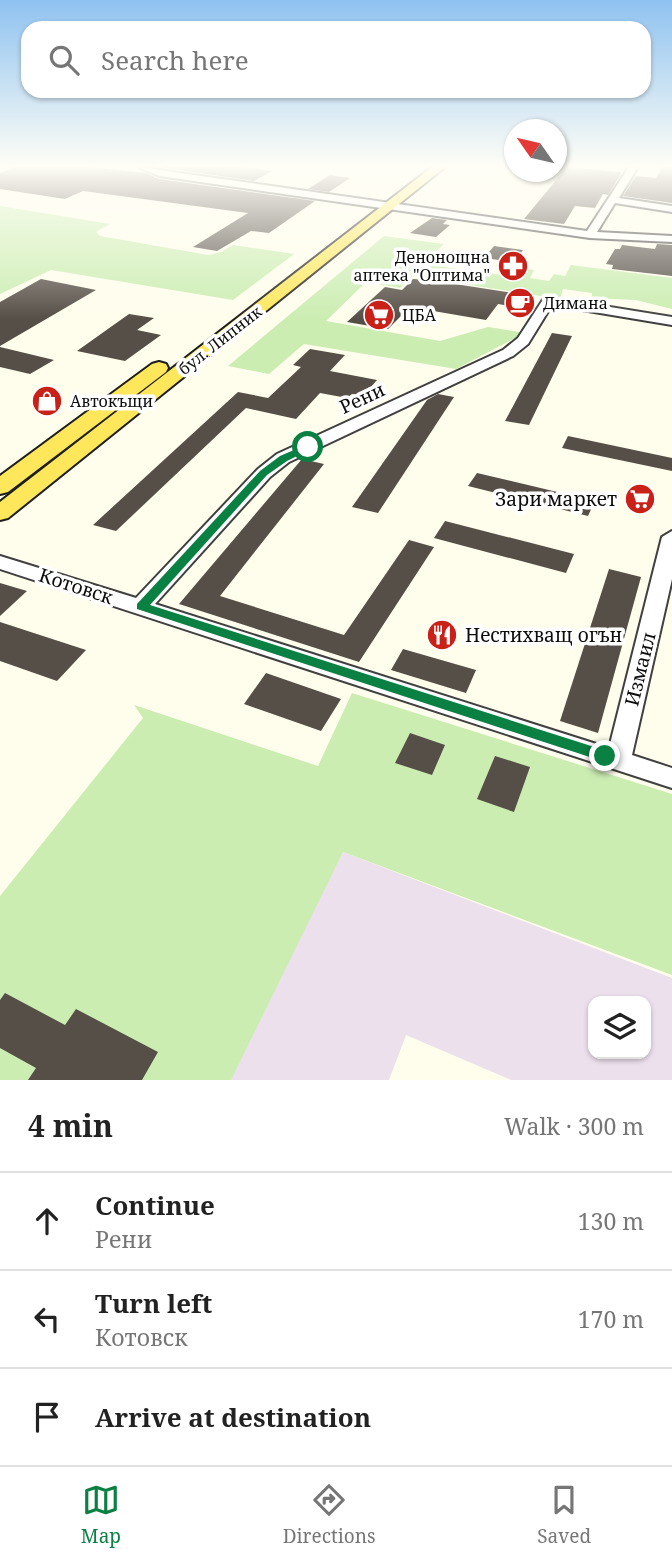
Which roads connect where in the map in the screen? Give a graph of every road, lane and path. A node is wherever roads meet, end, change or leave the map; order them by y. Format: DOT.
graph roads {
  1 [pos="372,217"];
  2 [pos="373,217"];
  3 [pos="462,217"];
  4 [pos="602,217"];
  5 [pos="590,235"];
  6 [pos="672,239"];
  7 [pos="672,321"];
  8 [pos="0,487"];
  9 [pos="0,513"];
  10 [pos="672,537"];
  11 [pos="0,562"];
  12 [pos="141,607"];
  13 [pos="618,761"];
  14 [pos="672,778"];
  1 -- 8 [label="main road, бул. Липник"];
  2 -- 9 [label="main road, бул. Липник"];
  3 -- 5 [label="street"];
  4 -- 5 [label="street"];
  5 -- 6 [label="street"];
  7 -- 12 [label="street, Рени"];
  10 -- 13 [label="street, Измаил"];
  11 -- 12 [label="street, Котовск"];
  12 -- 13 [label="street, Котовск"];
  13 -- 14 [label="street, Котовск"];
}
